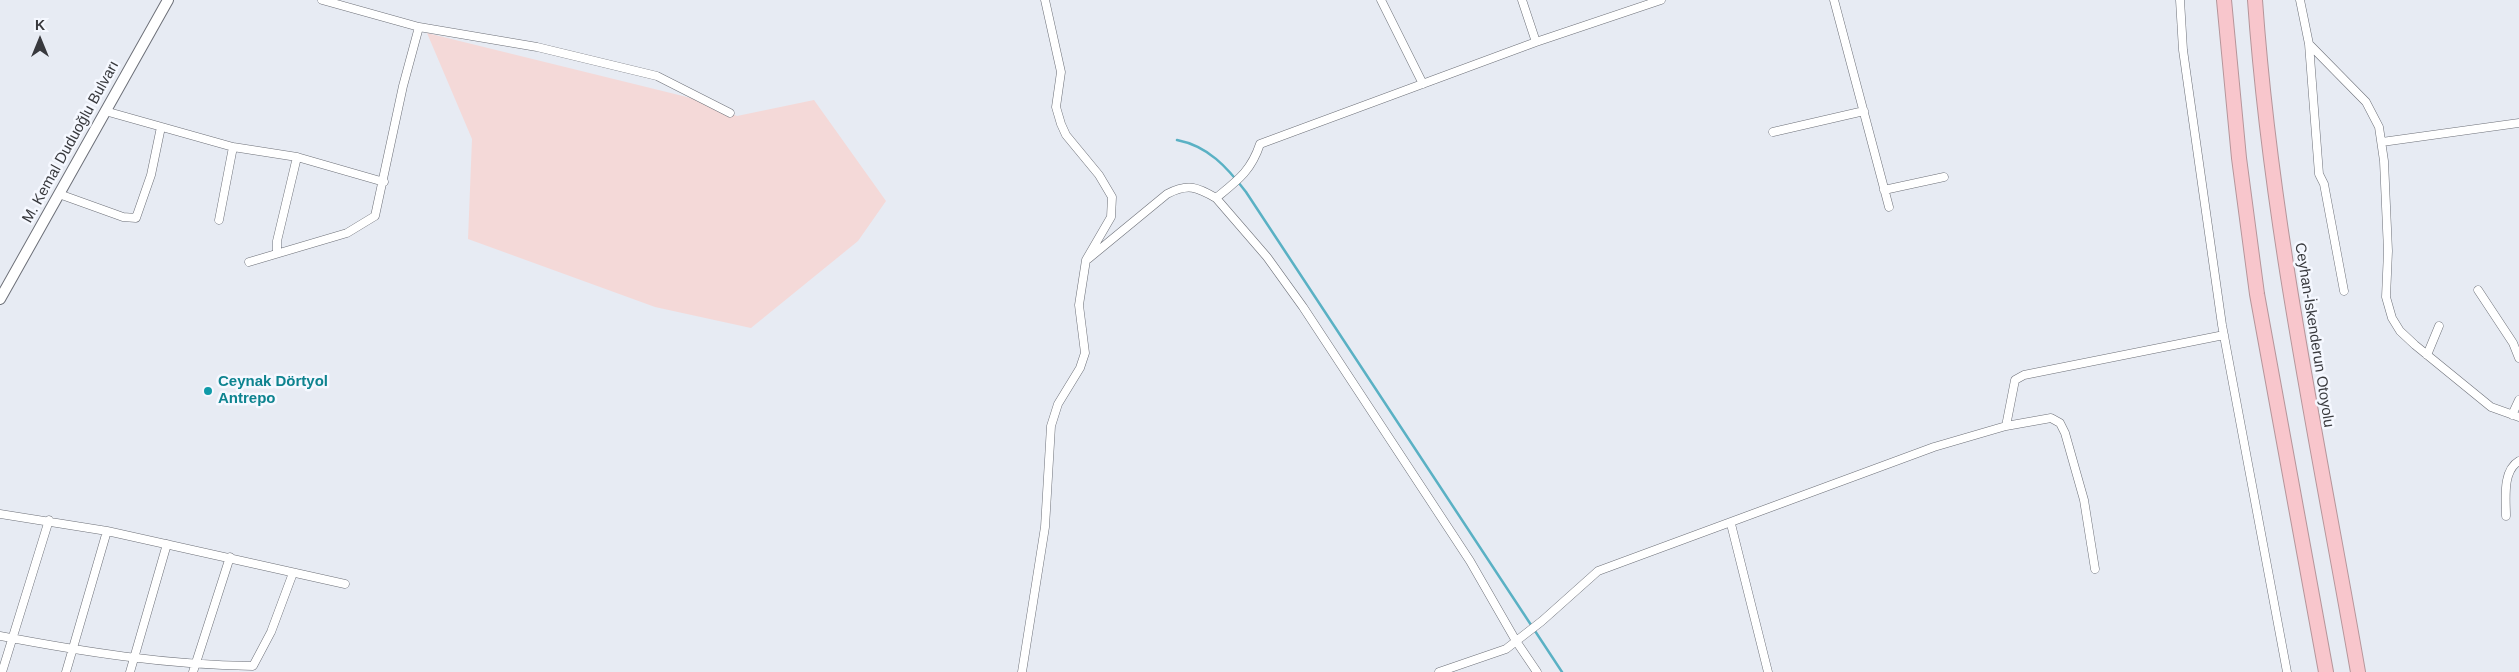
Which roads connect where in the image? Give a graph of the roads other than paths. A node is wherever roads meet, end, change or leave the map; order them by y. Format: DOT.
graph roads {
  1 [pos="168,0"];
  2 [pos="322,0"];
  3 [pos="1045,0"];
  4 [pos="1381,0"];
  5 [pos="1522,0"];
  6 [pos="1661,0"];
  7 [pos="1834,0"];
  8 [pos="2180,0"];
  9 [pos="2224,0"];
  10 [pos="2255,0"];
  11 [pos="2300,0"];
  12 [pos="419,27"];
  13 [pos="1536,42"];
  14 [pos="2310,44"];
  15 [pos="1422,84"];
  16 [pos="105,111"];
  17 [pos="1864,111"];
  18 [pos="730,113"];
  19 [pos="2519,123"];
  20 [pos="160,127"];
  21 [pos="1773,132"];
  22 [pos="2382,142"];
  23 [pos="233,148"];
  24 [pos="297,157"];
  25 [pos="1944,177"];
  26 [pos="384,182"];
  27 [pos="1884,190"];
  28 [pos="59,194"];
  29 [pos="1216,198"];
  30 [pos="1889,207"];
  31 [pos="219,220"];
  32 [pos="277,252"];
  33 [pos="1086,260"];
  34 [pos="249,262"];
  35 [pos="2478,290"];
  36 [pos="2344,291"];
  37 [pos="0,299"];
  38 [pos="2439,326"];
  39 [pos="2224,335"];
  40 [pos="2426,355"];
  41 [pos="2519,358"];
  42 [pos="2519,400"];
  43 [pos="2515,416"];
  44 [pos="2006,426"];
  45 [pos="2519,461"];
  46 [pos="0,514"];
  47 [pos="2506,516"];
  48 [pos="49,520"];
  49 [pos="1731,524"];
  50 [pos="107,531"];
  51 [pos="168,544"];
  52 [pos="230,557"];
  53 [pos="2095,570"];
  54 [pos="293,573"];
  55 [pos="345,584"];
  56 [pos="0,636"];
  57 [pos="14,639"];
  58 [pos="1520,639"];
  59 [pos="73,650"];
  60 [pos="134,659"];
  61 [pos="194,669"];
  62 [pos="2,670"];
  63 [pos="66,672"];
  64 [pos="130,672"];
  65 [pos="1022,672"];
  66 [pos="1439,672"];
  67 [pos="1537,672"];
  68 [pos="1768,672"];
  69 [pos="2287,672"];
  70 [pos="2326,672"];
  71 [pos="2358,672"];
  1 -- 16 [label="street, M. Kemal Duduoğlu Bulvarı"];
  2 -- 12 [label="street"];
  3 -- 33 [label="street"];
  4 -- 15 [label="street"];
  5 -- 13 [label="street"];
  6 -- 13 [label="street"];
  7 -- 17 [label="street"];
  8 -- 39 [label="street"];
  9 -- 70 [label="highway"];
  10 -- 71 [label="highway, Ceyhan-İskenderun Otoyolu"];
  11 -- 14 [label="street"];
  12 -- 18 [label="street"];
  12 -- 26 [label="street"];
  13 -- 15 [label="street"];
  14 -- 22 [label="street"];
  14 -- 36 [label="street"];
  15 -- 29 [label="street"];
  16 -- 20 [label="street"];
  16 -- 28 [label="street, M. Kemal Duduoğlu Bulvarı"];
  17 -- 21 [label="street"];
  17 -- 27 [label="street"];
  19 -- 22 [label="street"];
  20 -- 23 [label="street"];
  20 -- 28 [label="street"];
  22 -- 40 [label="street"];
  23 -- 24 [label="street"];
  23 -- 31 [label="street"];
  24 -- 26 [label="street"];
  24 -- 32 [label="street"];
  25 -- 27 [label="street"];
  26 -- 32 [label="street"];
  27 -- 30 [label="street"];
  28 -- 37 [label="street, M. Kemal Duduoğlu Bulvarı"];
  29 -- 33 [label="street"];
  29 -- 58 [label="street"];
  32 -- 34 [label="street"];
  33 -- 65 [label="street"];
  35 -- 41 [label="street"];
  38 -- 40 [label="street"];
  39 -- 44 [label="street"];
  39 -- 69 [label="street"];
  40 -- 43 [label="street"];
  42 -- 43 [label="street"];
  44 -- 49 [label="street"];
  44 -- 53 [label="street"];
  45 -- 47 [label="street"];
  46 -- 48 [label="street"];
  48 -- 50 [label="street"];
  48 -- 57 [label="street"];
  49 -- 58 [label="street"];
  49 -- 68 [label="street"];
  50 -- 51 [label="street"];
  50 -- 59 [label="street"];
  51 -- 52 [label="street"];
  51 -- 60 [label="street"];
  52 -- 54 [label="street"];
  52 -- 61 [label="street"];
  54 -- 55 [label="street"];
  54 -- 61 [label="street"];
  56 -- 57 [label="street"];
  57 -- 59 [label="street"];
  57 -- 62 [label="street"];
  58 -- 66 [label="street"];
  58 -- 67 [label="street"];
  59 -- 60 [label="street"];
  59 -- 63 [label="street"];
  60 -- 61 [label="street"];
  60 -- 64 [label="street"];
}
